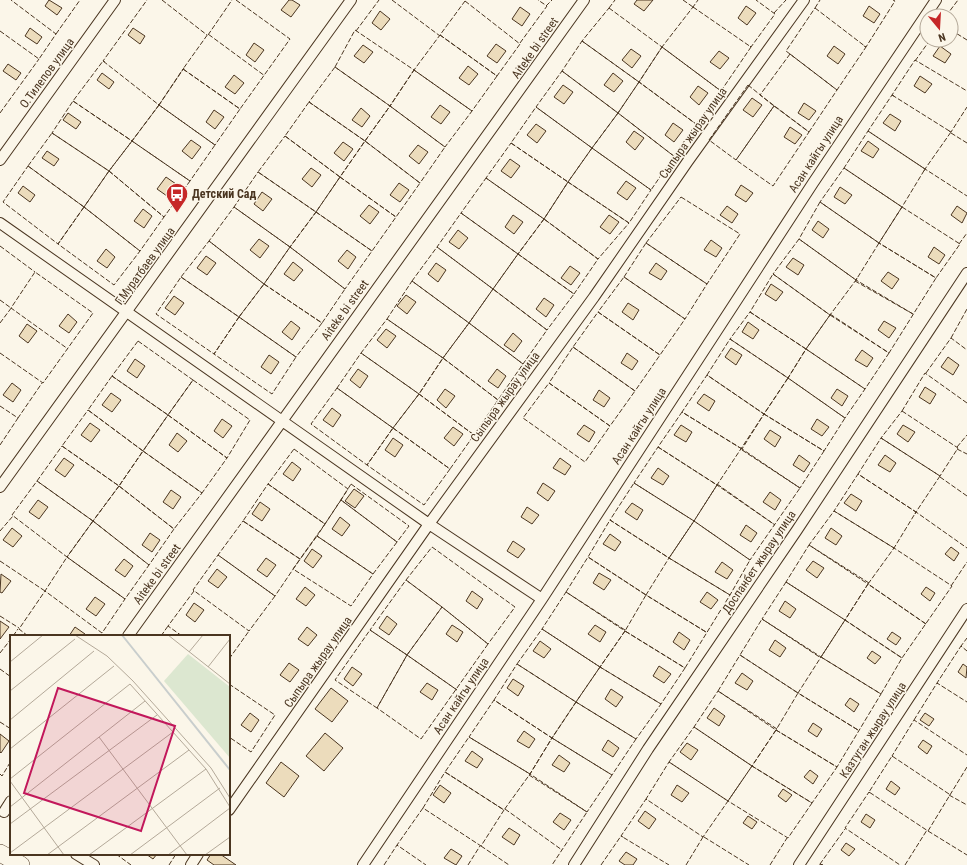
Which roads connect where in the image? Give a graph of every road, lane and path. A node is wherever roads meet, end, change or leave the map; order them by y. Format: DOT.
graph roads {
  1 [pos="115,0"];
  2 [pos="351,0"];
  3 [pos="584,0"];
  4 [pos="804,0"];
  5 [pos="936,0"];
  6 [pos="0,160"];
  7 [pos="0,222"];
  8 [pos="967,273"];
  9 [pos="127,313"];
  10 [pos="282,419"];
  11 [pos="0,487"];
  12 [pos="430,524"];
  13 [pos="542,599"];
  14 [pos="967,609"];
  15 [pos="129,635"];
  16 [pos="10,803"];
  17 [pos="230,809"];
  18 [pos="5,813"];
  19 [pos="0,853"];
  20 [pos="78,855"];
  21 [pos="197,855"];
  22 [pos="20,865"];
  23 [pos="94,865"];
  24 [pos="191,865"];
  25 [pos="363,865"];
  26 [pos="574,865"];
  27 [pos="799,865"];
  1 -- 6 [label="street, О.Тилепов улица"];
  2 -- 9 [label="street, Г.Муратбаев улица"];
  3 -- 10 [label="street, Aiteke bi street"];
  4 -- 12 [label="street, Сыпыра жырау улица"];
  5 -- 13 [label="street, Асан кайгы улица"];
  7 -- 9 [label="street"];
  8 -- 26 [label="street, Доспанбет жырау улица"];
  9 -- 10 [label="street"];
  9 -- 11 [label="street, Г.Муратбаев улица"];
  10 -- 12 [label="street"];
  10 -- 15 [label="street, Aiteke bi street"];
  12 -- 13 [label="street"];
  12 -- 17 [label="street, Сыпыра жырау улица"];
  13 -- 25 [label="street, Асан кайгы улица"];
  14 -- 27 [label="street, Казтуган жырау улица"];
  16 -- 18 [label="street"];
  19 -- 22 [label="highway"];
  20 -- 23 [label="street"];
  21 -- 24 [label="street"];
}
